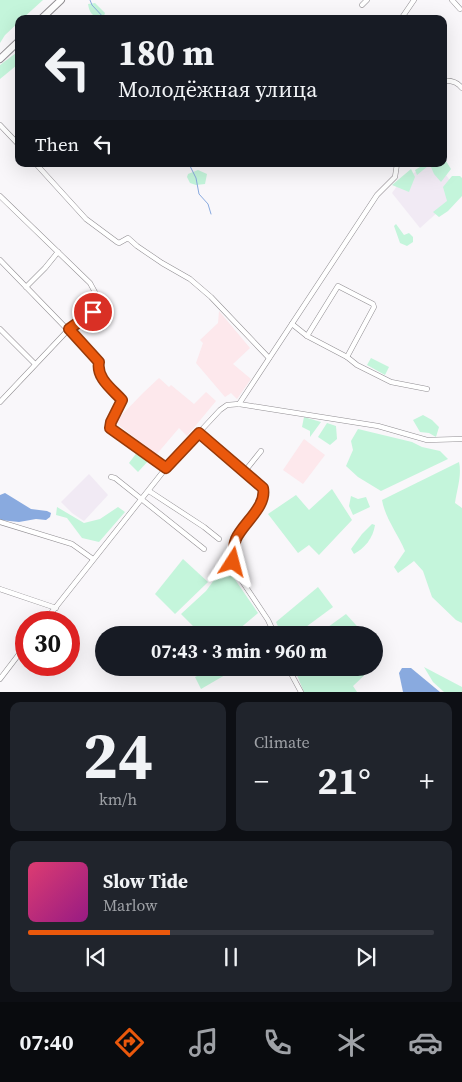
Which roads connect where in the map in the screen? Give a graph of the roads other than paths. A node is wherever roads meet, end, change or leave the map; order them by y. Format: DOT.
graph roads {
  1 [pos="61,0"];
  2 [pos="367,0"];
  3 [pos="414,0"];
  4 [pos="452,0"];
  5 [pos="460,0"];
  6 [pos="362,5"];
  7 [pos="461,9"];
  8 [pos="45,15"];
  9 [pos="404,15"];
  10 [pos="15,45"];
  11 [pos="0,59"];
  12 [pos="447,81"];
  13 [pos="460,81"];
  14 [pos="462,88"];
  15 [pos="0,125"];
  16 [pos="15,141"];
  17 [pos="39,167"];
  18 [pos="396,167"];
  19 [pos="0,196"];
  20 [pos="58,252"];
  21 [pos="0,260"];
  22 [pos="26,287"];
  23 [pos="292,324"];
  24 [pos="69,329"];
  25 [pos="0,330"];
  26 [pos="307,336"];
  27 [pos="347,357"];
  28 [pos="269,358"];
  29 [pos="35,364"];
  30 [pos="427,389"];
  31 [pos="0,401"];
  32 [pos="239,404"];
  33 [pos="199,433"];
  34 [pos="462,439"];
  35 [pos="261,451"];
  36 [pos="166,468"];
  37 [pos="244,471"];
  38 [pos="111,477"];
  39 [pos="148,491"];
  40 [pos="141,500"];
  41 [pos="0,522"];
  42 [pos="219,539"];
  43 [pos="204,549"];
  44 [pos="93,559"];
  45 [pos="0,590"];
  46 [pos="56,608"];
  47 [pos="53,611"];
  48 [pos="271,626"];
  49 [pos="15,660"];
  50 [pos="292,676"];
  51 [pos="0,679"];
  52 [pos="301,692"];
  1 -- 8 [label="highway"];
  2 -- 6 [label="street"];
  3 -- 9 [label="street"];
  4 -- 7 [label="street"];
  5 -- 7 [label="street"];
  10 -- 11 [label="highway"];
  12 -- 13 [label="street"];
  13 -- 14 [label="street"];
  15 -- 16 [label="street"];
  17 -- 28 [label="street"];
  18 -- 23 [label="street"];
  19 -- 20 [label="street"];
  20 -- 22 [label="street"];
  20 -- 24 [label="street"];
  21 -- 22 [label="street"];
  22 -- 24 [label="street"];
  23 -- 26 [label="street"];
  23 -- 28 [label="street"];
  24 -- 29 [label="street"];
  24 -- 36 [label="street"];
  25 -- 29 [label="street"];
  26 -- 27 [label="street"];
  26 -- 27 [label="street"];
  27 -- 30 [label="street"];
  28 -- 32 [label="street"];
  29 -- 31 [label="street"];
  32 -- 33 [label="street"];
  32 -- 34 [label="street"];
  33 -- 36 [label="street"];
  33 -- 37 [label="street"];
  35 -- 37 [label="street"];
  36 -- 39 [label="street"];
  37 -- 48 [label="street"];
  38 -- 40 [label="street"];
  39 -- 40 [label="street"];
  39 -- 42 [label="street"];
  40 -- 43 [label="street"];
  40 -- 44 [label="street"];
  41 -- 44 [label="street"];
  44 -- 46 [label="street"];
  45 -- 46 [label="street"];
  46 -- 47 [label="street"];
  49 -- 51 [label="street"];
  50 -- 52 [label="street"];
}
